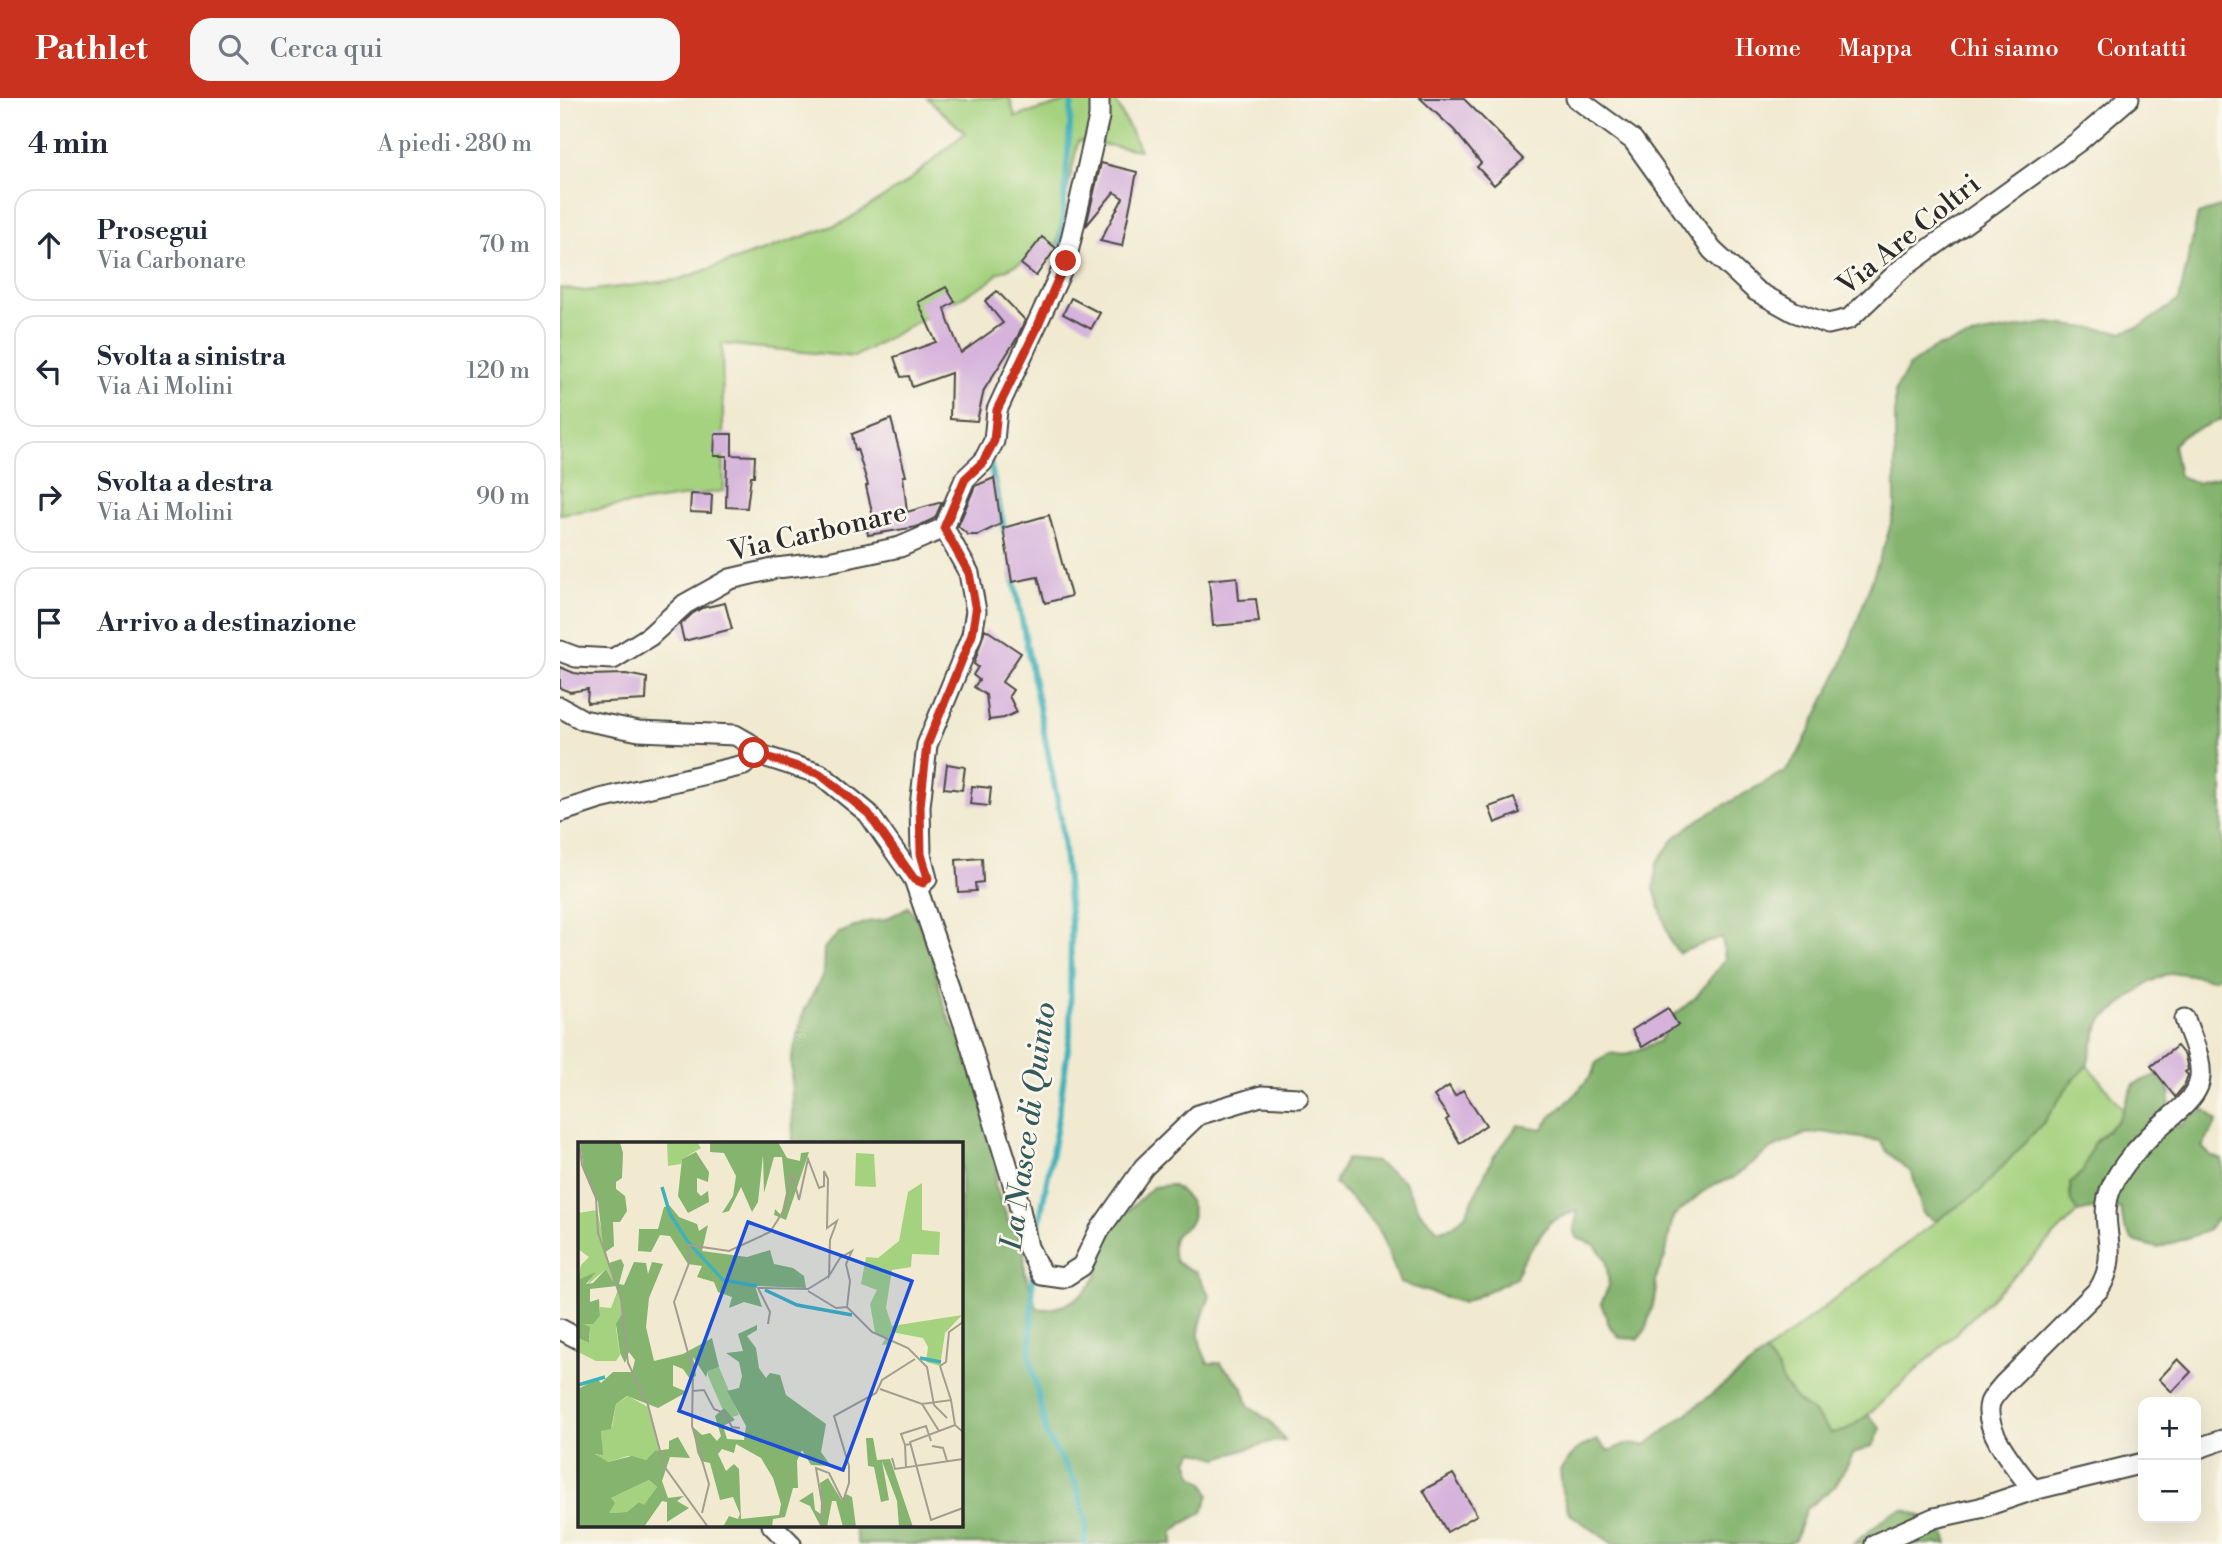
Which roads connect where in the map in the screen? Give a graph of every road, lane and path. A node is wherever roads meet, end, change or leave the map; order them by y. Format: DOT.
graph roads {
  1 [pos="1099,98"];
  2 [pos="1576,98"];
  3 [pos="2129,98"];
  4 [pos="944,528"];
  5 [pos="560,652"];
  6 [pos="560,707"];
  7 [pos="754,753"];
  8 [pos="560,812"];
  9 [pos="914,879"];
  10 [pos="2185,1019"];
  11 [pos="1298,1098"];
  12 [pos="560,1329"];
  13 [pos="578,1338"];
  14 [pos="2222,1440"];
  15 [pos="2201,1447"];
  16 [pos="2138,1464"];
  17 [pos="2033,1490"];
  18 [pos="773,1526"];
  19 [pos="791,1544"];
  20 [pos="1875,1544"];
  1 -- 4 [label="street"];
  2 -- 3 [label="street, Via Are Coltri"];
  4 -- 5 [label="street, Via Carbonare"];
  4 -- 9 [label="street"];
  6 -- 7 [label="street"];
  7 -- 8 [label="street"];
  7 -- 9 [label="street"];
  9 -- 11 [label="street"];
  10 -- 17 [label="street"];
  12 -- 13 [label="street"];
  14 -- 15 [label="street"];
  16 -- 17 [label="street"];
  17 -- 20 [label="street"];
  18 -- 19 [label="street"];
}
